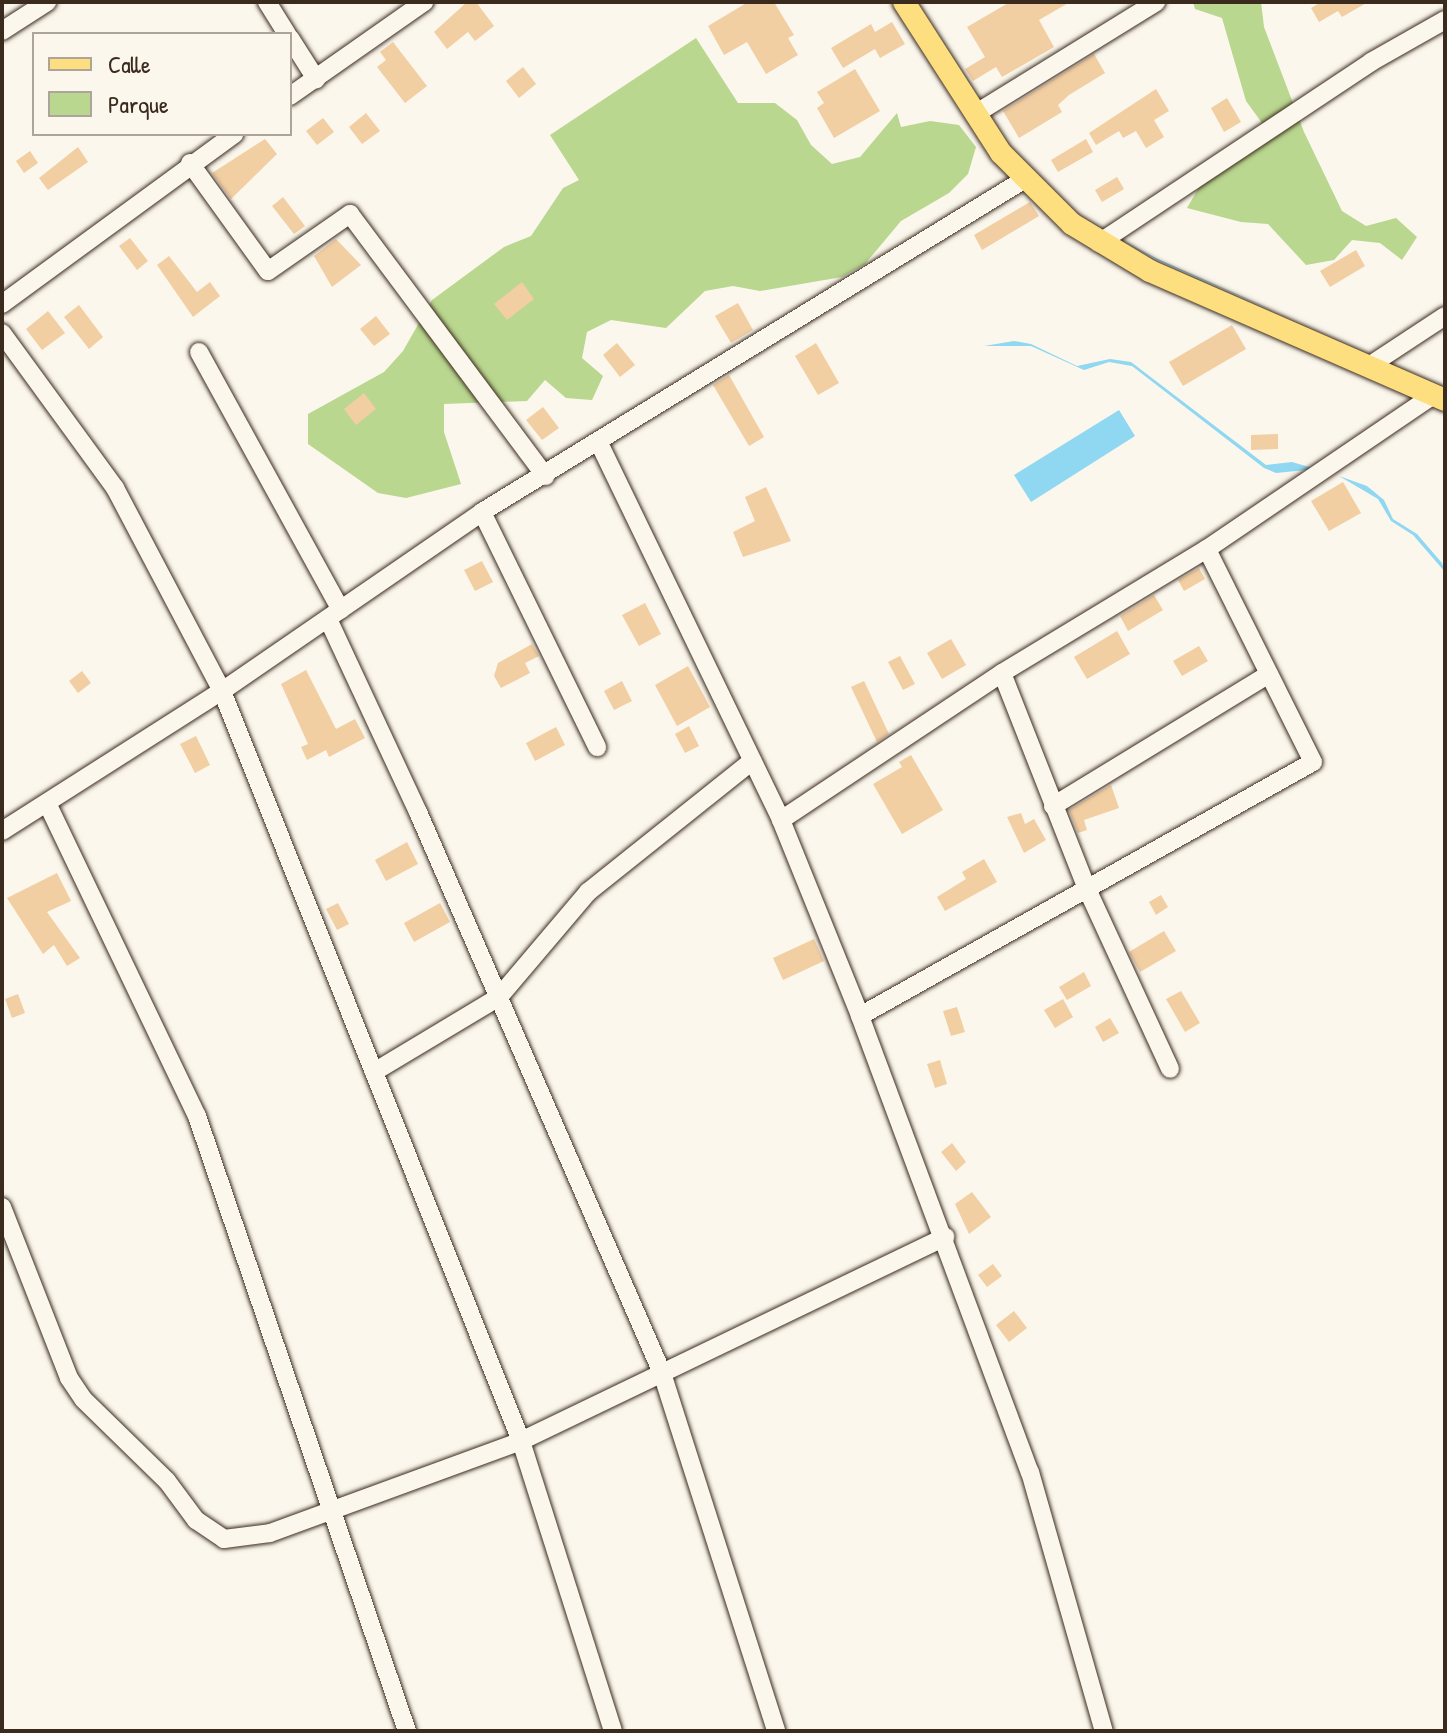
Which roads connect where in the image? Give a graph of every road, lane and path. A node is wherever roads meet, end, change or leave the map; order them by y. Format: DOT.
graph roads {
  1 [pos="47,2"];
  2 [pos="267,2"];
  3 [pos="424,2"];
  4 [pos="904,2"];
  5 [pos="1156,2"];
  6 [pos="1445,20"];
  7 [pos="2,31"];
  8 [pos="286,32"];
  9 [pos="292,41"];
  10 [pos="316,79"];
  11 [pos="292,95"];
  12 [pos="975,114"];
  13 [pos="231,136"];
  14 [pos="190,163"];
  15 [pos="1025,179"];
  16 [pos="1099,243"];
  17 [pos="2,304"];
  18 [pos="1445,316"];
  19 [pos="2,333"];
  20 [pos="199,352"];
  21 [pos="1369,366"];
  22 [pos="1440,397"];
  23 [pos="599,443"];
  24 [pos="545,476"];
  25 [pos="482,512"];
  26 [pos="1207,549"];
  27 [pos="334,614"];
  28 [pos="1002,673"];
  29 [pos="1269,674"];
  30 [pos="222,691"];
  31 [pos="597,747"];
  32 [pos="752,761"];
  33 [pos="47,803"];
  34 [pos="1053,806"];
  35 [pos="781,820"];
  36 [pos="2,831"];
  37 [pos="1087,889"];
  38 [pos="499,997"];
  39 [pos="860,1016"];
  40 [pos="1170,1069"];
  41 [pos="374,1072"];
  42 [pos="2,1207"];
  43 [pos="945,1237"];
  44 [pos="662,1373"];
  45 [pos="521,1441"];
  46 [pos="335,1511"];
  47 [pos="407,1731"];
  48 [pos="613,1731"];
  49 [pos="776,1731"];
  50 [pos="1104,1731"];
  1 -- 7 [label="street"];
  2 -- 8 [label="street"];
  3 -- 10 [label="street"];
  4 -- 12 [label="main road"];
  5 -- 12 [label="street"];
  6 -- 16 [label="street"];
  9 -- 10 [label="street"];
  10 -- 11 [label="street"];
  12 -- 15 [label="main road"];
  13 -- 14 [label="street"];
  14 -- 17 [label="street"];
  14 -- 24 [label="street"];
  15 -- 16 [label="main road"];
  15 -- 23 [label="street"];
  16 -- 21 [label="main road"];
  18 -- 21 [label="street"];
  19 -- 30 [label="street"];
  20 -- 27 [label="street"];
  21 -- 22 [label="main road"];
  22 -- 26 [label="street"];
  23 -- 24 [label="street"];
  23 -- 32 [label="street"];
  24 -- 25 [label="street"];
  25 -- 27 [label="street"];
  25 -- 31 [label="street"];
  26 -- 28 [label="street"];
  26 -- 29 [label="street"];
  27 -- 30 [label="street"];
  27 -- 38 [label="street"];
  28 -- 34 [label="street"];
  28 -- 35 [label="street"];
  29 -- 34 [label="street"];
  29 -- 37 [label="street"];
  30 -- 33 [label="street"];
  30 -- 41 [label="street"];
  32 -- 35 [label="street"];
  32 -- 38 [label="street"];
  33 -- 36 [label="street"];
  33 -- 46 [label="street"];
  34 -- 37 [label="street"];
  35 -- 39 [label="street"];
  37 -- 39 [label="street"];
  37 -- 40 [label="street"];
  38 -- 41 [label="street"];
  38 -- 44 [label="street"];
  39 -- 43 [label="street"];
  41 -- 45 [label="street"];
  42 -- 46 [label="street"];
  43 -- 44 [label="street"];
  43 -- 50 [label="street"];
  44 -- 45 [label="street"];
  44 -- 49 [label="street"];
  45 -- 46 [label="street"];
  45 -- 48 [label="street"];
  46 -- 47 [label="street"];
}
